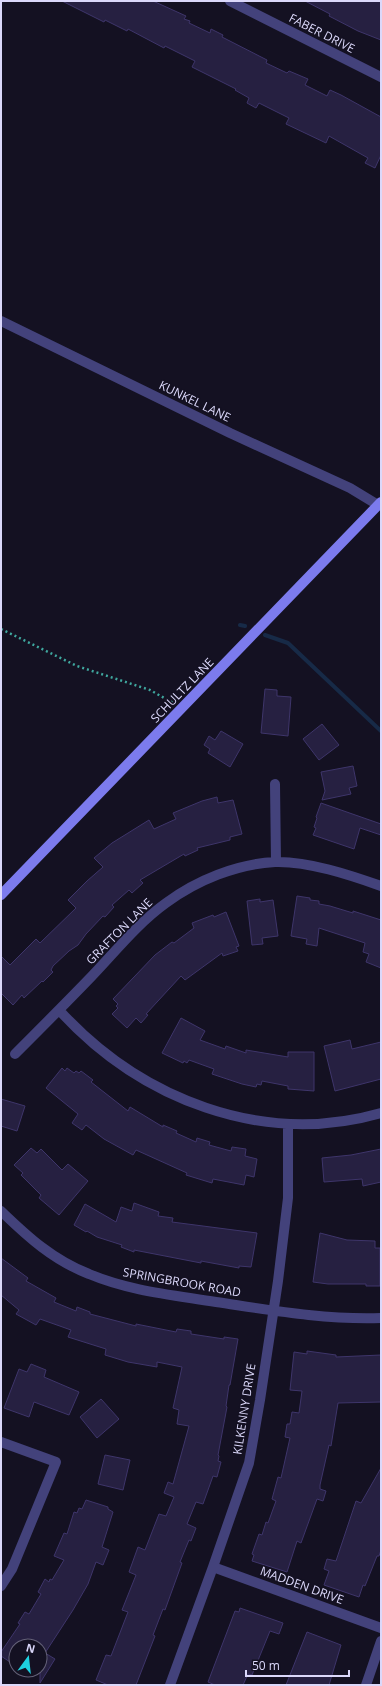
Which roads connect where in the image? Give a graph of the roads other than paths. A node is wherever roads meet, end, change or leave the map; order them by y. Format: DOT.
graph roads {
  1 [pos="230,1"];
  2 [pos="381,77"];
  3 [pos="1,321"];
  4 [pos="380,504"];
  5 [pos="275,784"];
  6 [pos="276,862"];
  7 [pos="381,886"];
  8 [pos="1,895"];
  9 [pos="59,1010"];
  10 [pos="15,1054"];
  11 [pos="381,1113"];
  12 [pos="288,1125"];
  13 [pos="1,1211"];
  14 [pos="272,1310"];
  15 [pos="381,1318"];
  16 [pos="1,1442"];
  17 [pos="213,1567"];
  18 [pos="1,1586"];
  19 [pos="381,1628"];
  20 [pos="381,1640"];
  21 [pos="170,1685"];
  22 [pos="366,1685"];
  1 -- 2 [label="street, FABER DRIVE"];
  3 -- 4 [label="street, KUNKEL LANE"];
  4 -- 8 [label="street, SCHULTZ LANE"];
  5 -- 6 [label="street"];
  6 -- 7 [label="street, GRAFTON LANE"];
  6 -- 9 [label="street, GRAFTON LANE"];
  9 -- 10 [label="street, GRAFTON LANE"];
  9 -- 12 [label="street"];
  11 -- 12 [label="street"];
  12 -- 14 [label="street, KILKENNY DRIVE"];
  13 -- 14 [label="street, SPRINGBROOK ROAD"];
  14 -- 15 [label="street, SPRINGBROOK ROAD"];
  14 -- 17 [label="street, KILKENNY DRIVE"];
  16 -- 18 [label="street"];
  17 -- 19 [label="street, MADDEN DRIVE"];
  17 -- 21 [label="street, KILKENNY DRIVE"];
  20 -- 22 [label="street"];
}
